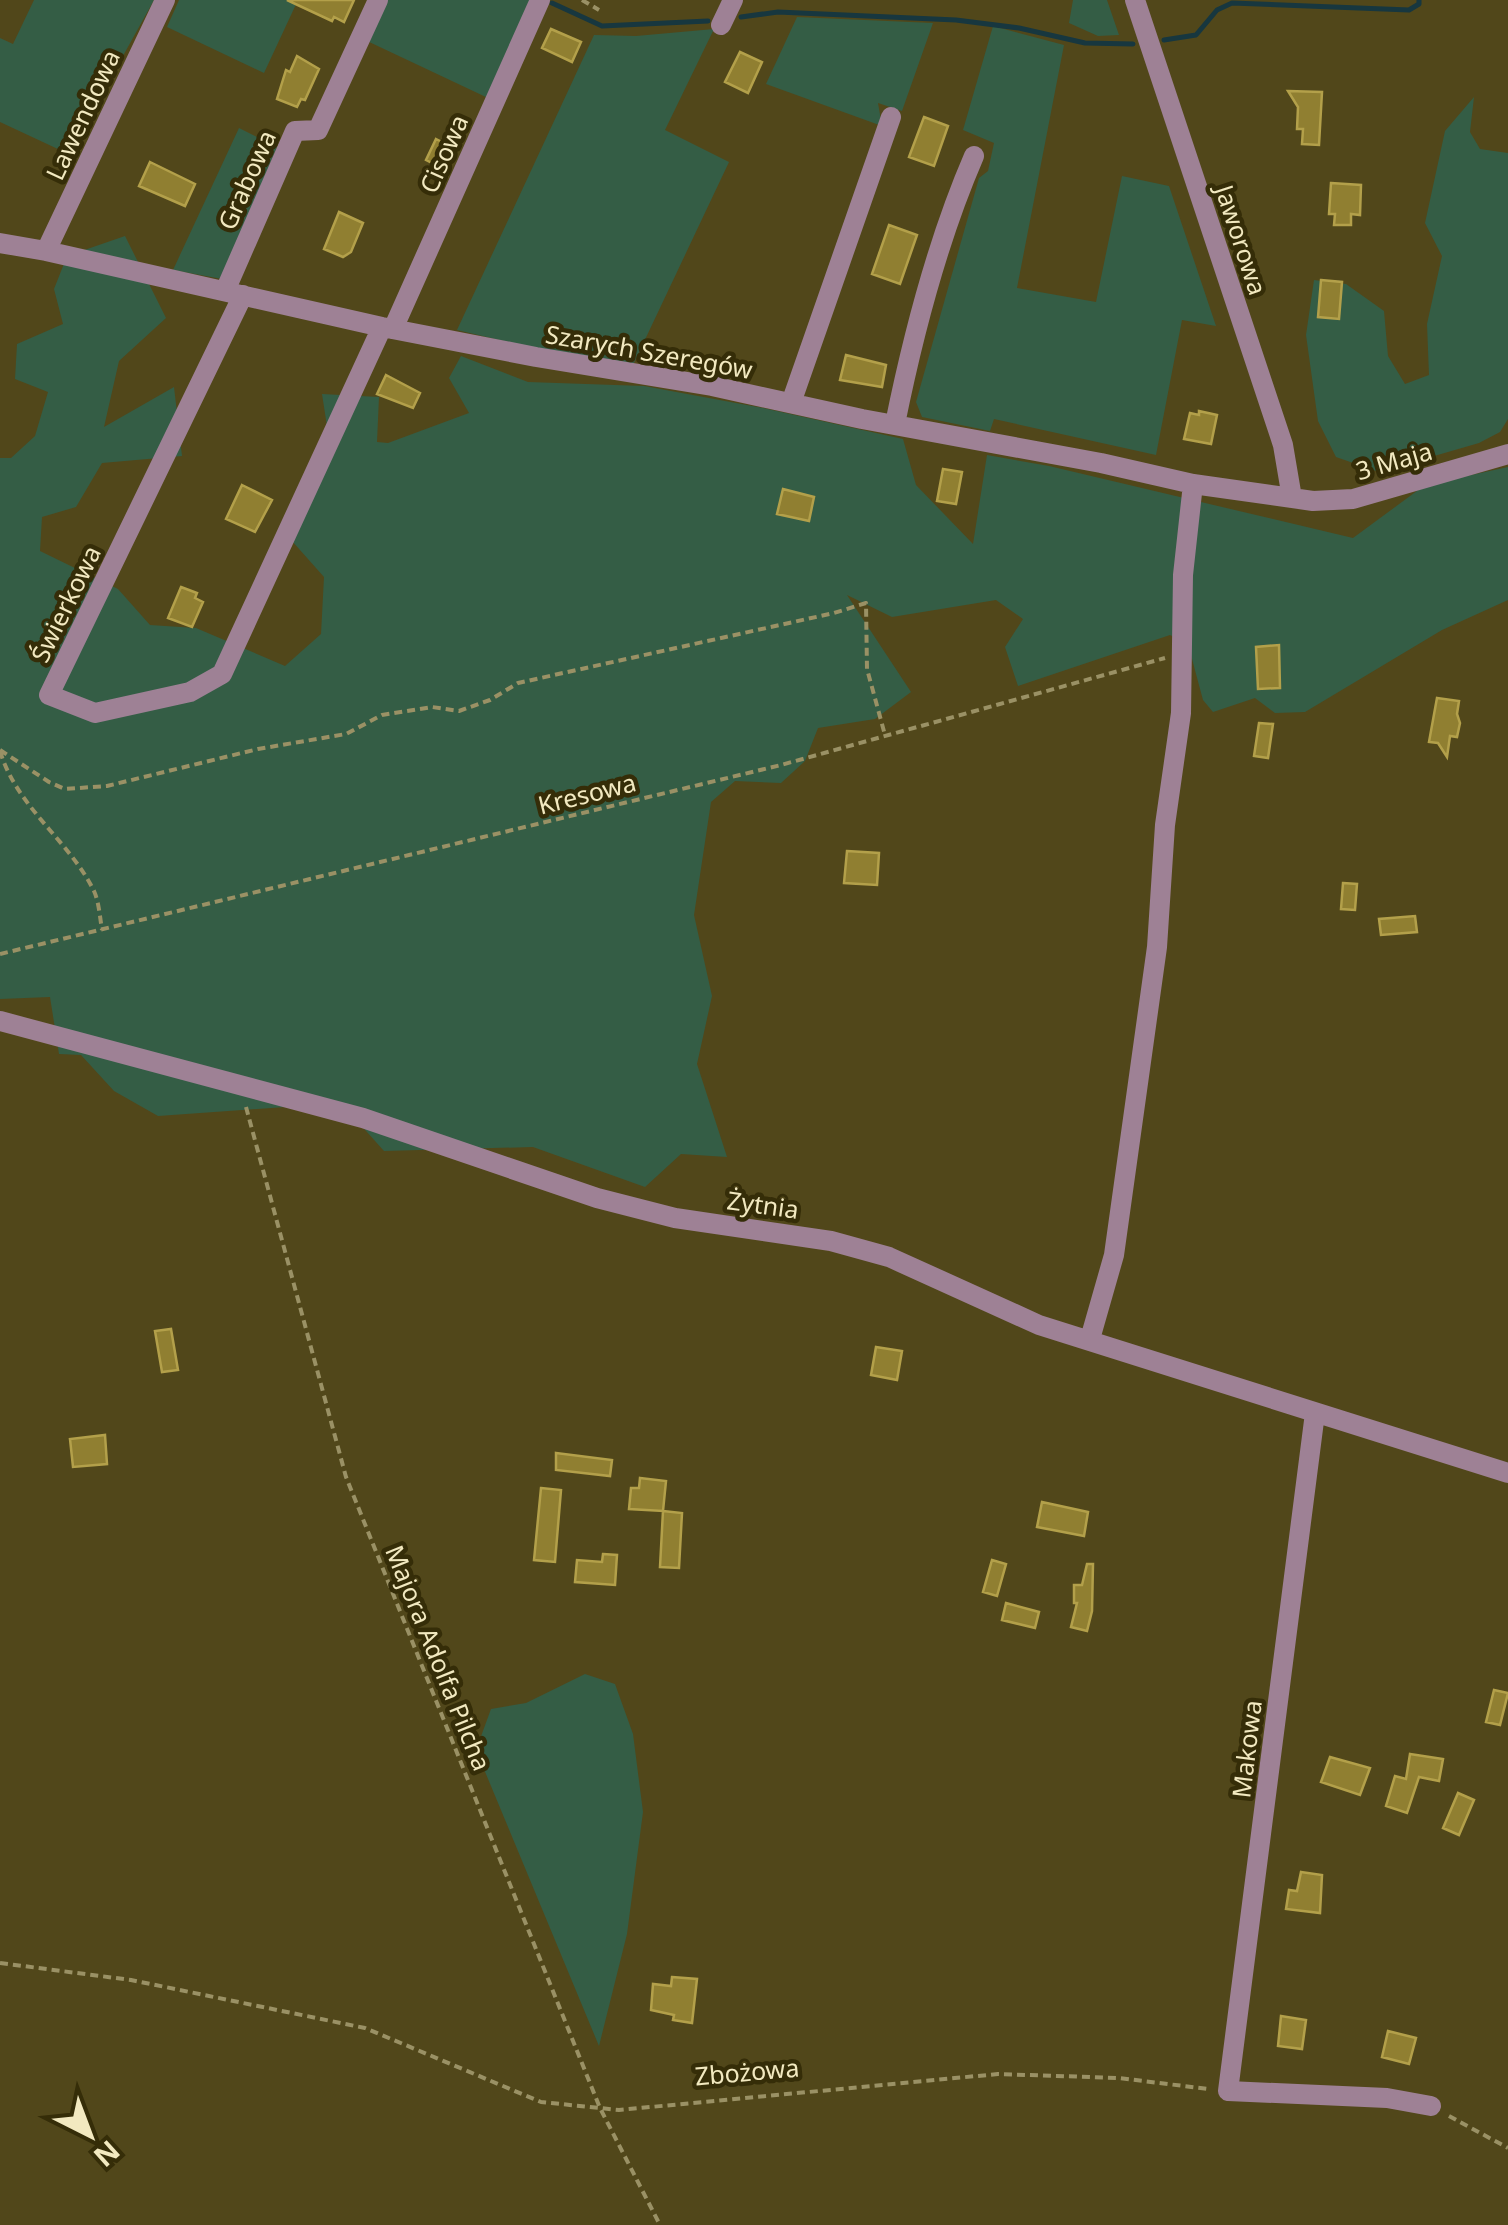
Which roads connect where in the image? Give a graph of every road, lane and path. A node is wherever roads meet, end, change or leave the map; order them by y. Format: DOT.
graph roads {
  1 [pos="165,0"];
  2 [pos="378,0"];
  3 [pos="540,0"];
  4 [pos="582,0"];
  5 [pos="733,0"];
  6 [pos="1134,0"];
  7 [pos="599,10"];
  8 [pos="722,25"];
  9 [pos="891,117"];
  10 [pos="974,156"];
  11 [pos="0,243"];
  12 [pos="46,250"];
  13 [pos="234,293"];
  14 [pos="387,328"];
  15 [pos="790,403"];
  16 [pos="895,424"];
  17 [pos="1508,454"];
  18 [pos="1194,484"];
  19 [pos="1292,498"];
  20 [pos="1179,656"];
  21 [pos="885,735"];
  22 [pos="0,751"];
  23 [pos="102,930"];
  24 [pos="0,954"];
  25 [pos="0,1021"];
  26 [pos="240,1084"];
  27 [pos="1090,1340"];
  28 [pos="1316,1412"];
  29 [pos="1508,1474"];
  30 [pos="0,1963"];
  31 [pos="1228,2091"];
  32 [pos="1431,2106"];
  33 [pos="600,2108"];
  34 [pos="1508,2148"];
  35 [pos="660,2225"];
  1 -- 12 [label="street, Lawendowa"];
  2 -- 13 [label="street, Grabowa"];
  3 -- 14 [label="street, Cisowa"];
  4 -- 7 [label="path"];
  5 -- 8 [label="street"];
  6 -- 19 [label="street, Jaworowa"];
  9 -- 15 [label="street"];
  10 -- 16 [label="street"];
  11 -- 12 [label="street, Szarych Szeregów"];
  12 -- 13 [label="street, Szarych Szeregów"];
  13 -- 14 [label="street, Szarych Szeregów"];
  13 -- 14 [label="street, Świerkowa"];
  14 -- 15 [label="street, Szarych Szeregów"];
  15 -- 16 [label="street, Szarych Szeregów"];
  16 -- 18 [label="street, Szarych Szeregów"];
  17 -- 19 [label="street, 3 Maja"];
  18 -- 19 [label="street, Szarych Szeregów"];
  18 -- 20 [label="street"];
  20 -- 21 [label="path, Kresowa"];
  20 -- 27 [label="street"];
  21 -- 22 [label="path"];
  21 -- 23 [label="path, Kresowa"];
  22 -- 23 [label="path"];
  23 -- 24 [label="path, Kresowa"];
  25 -- 26 [label="street, Żytnia"];
  26 -- 27 [label="street, Żytnia"];
  26 -- 33 [label="path, Majora Adolfa Pilcha"];
  27 -- 28 [label="street, Żytnia"];
  28 -- 29 [label="street, Żytnia"];
  28 -- 31 [label="street, Makowa"];
  30 -- 33 [label="path, Zbożowa"];
  31 -- 32 [label="street"];
  31 -- 33 [label="path, Zbożowa"];
  32 -- 34 [label="path"];
  33 -- 35 [label="path, Majora Adolfa Pilcha"];
}
